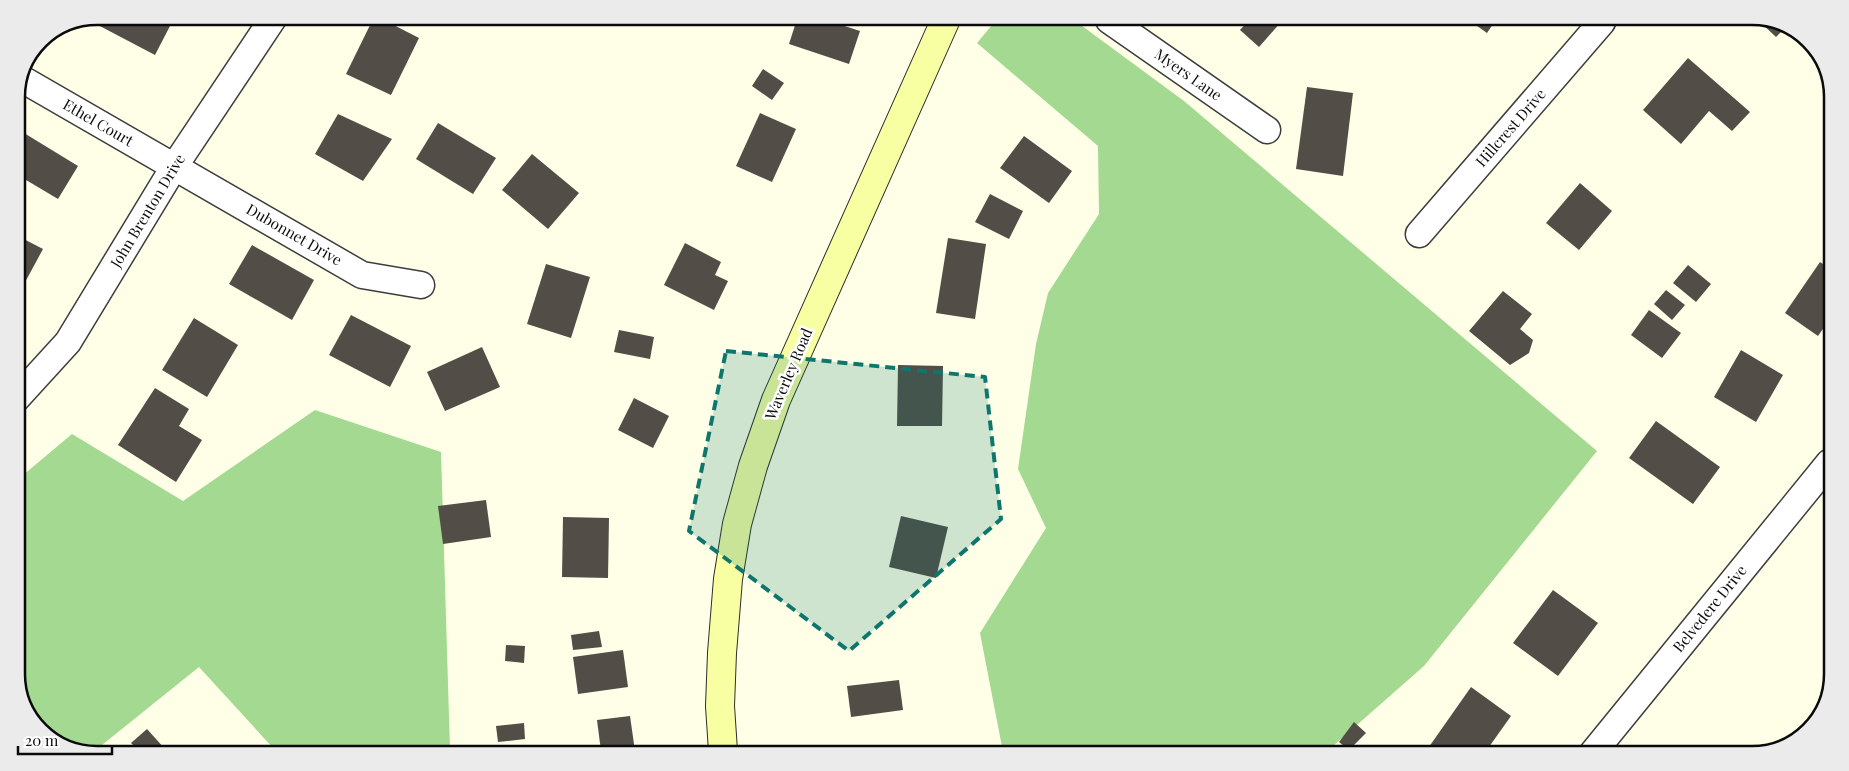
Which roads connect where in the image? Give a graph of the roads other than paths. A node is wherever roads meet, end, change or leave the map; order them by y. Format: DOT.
graph roads {
  1 [pos="269,25"];
  2 [pos="943,25"];
  3 [pos="1117,25"];
  4 [pos="1599,25"];
  5 [pos="26,82"];
  6 [pos="1267,130"];
  7 [pos="174,167"];
  8 [pos="1420,234"];
  9 [pos="421,286"];
  10 [pos="25,389"];
  11 [pos="1824,469"];
  12 [pos="722,746"];
  13 [pos="1599,746"];
  1 -- 7 [label="street, John Brenton Drive"];
  2 -- 12 [label="main road, Waverley Road"];
  3 -- 6 [label="street, Myers Lane"];
  4 -- 8 [label="street, Hillcrest Drive"];
  5 -- 7 [label="street, Ethel Court"];
  7 -- 9 [label="street, Dubonnet Drive"];
  7 -- 10 [label="street, John Brenton Drive"];
  11 -- 13 [label="street, Belvedere Drive"];
}
